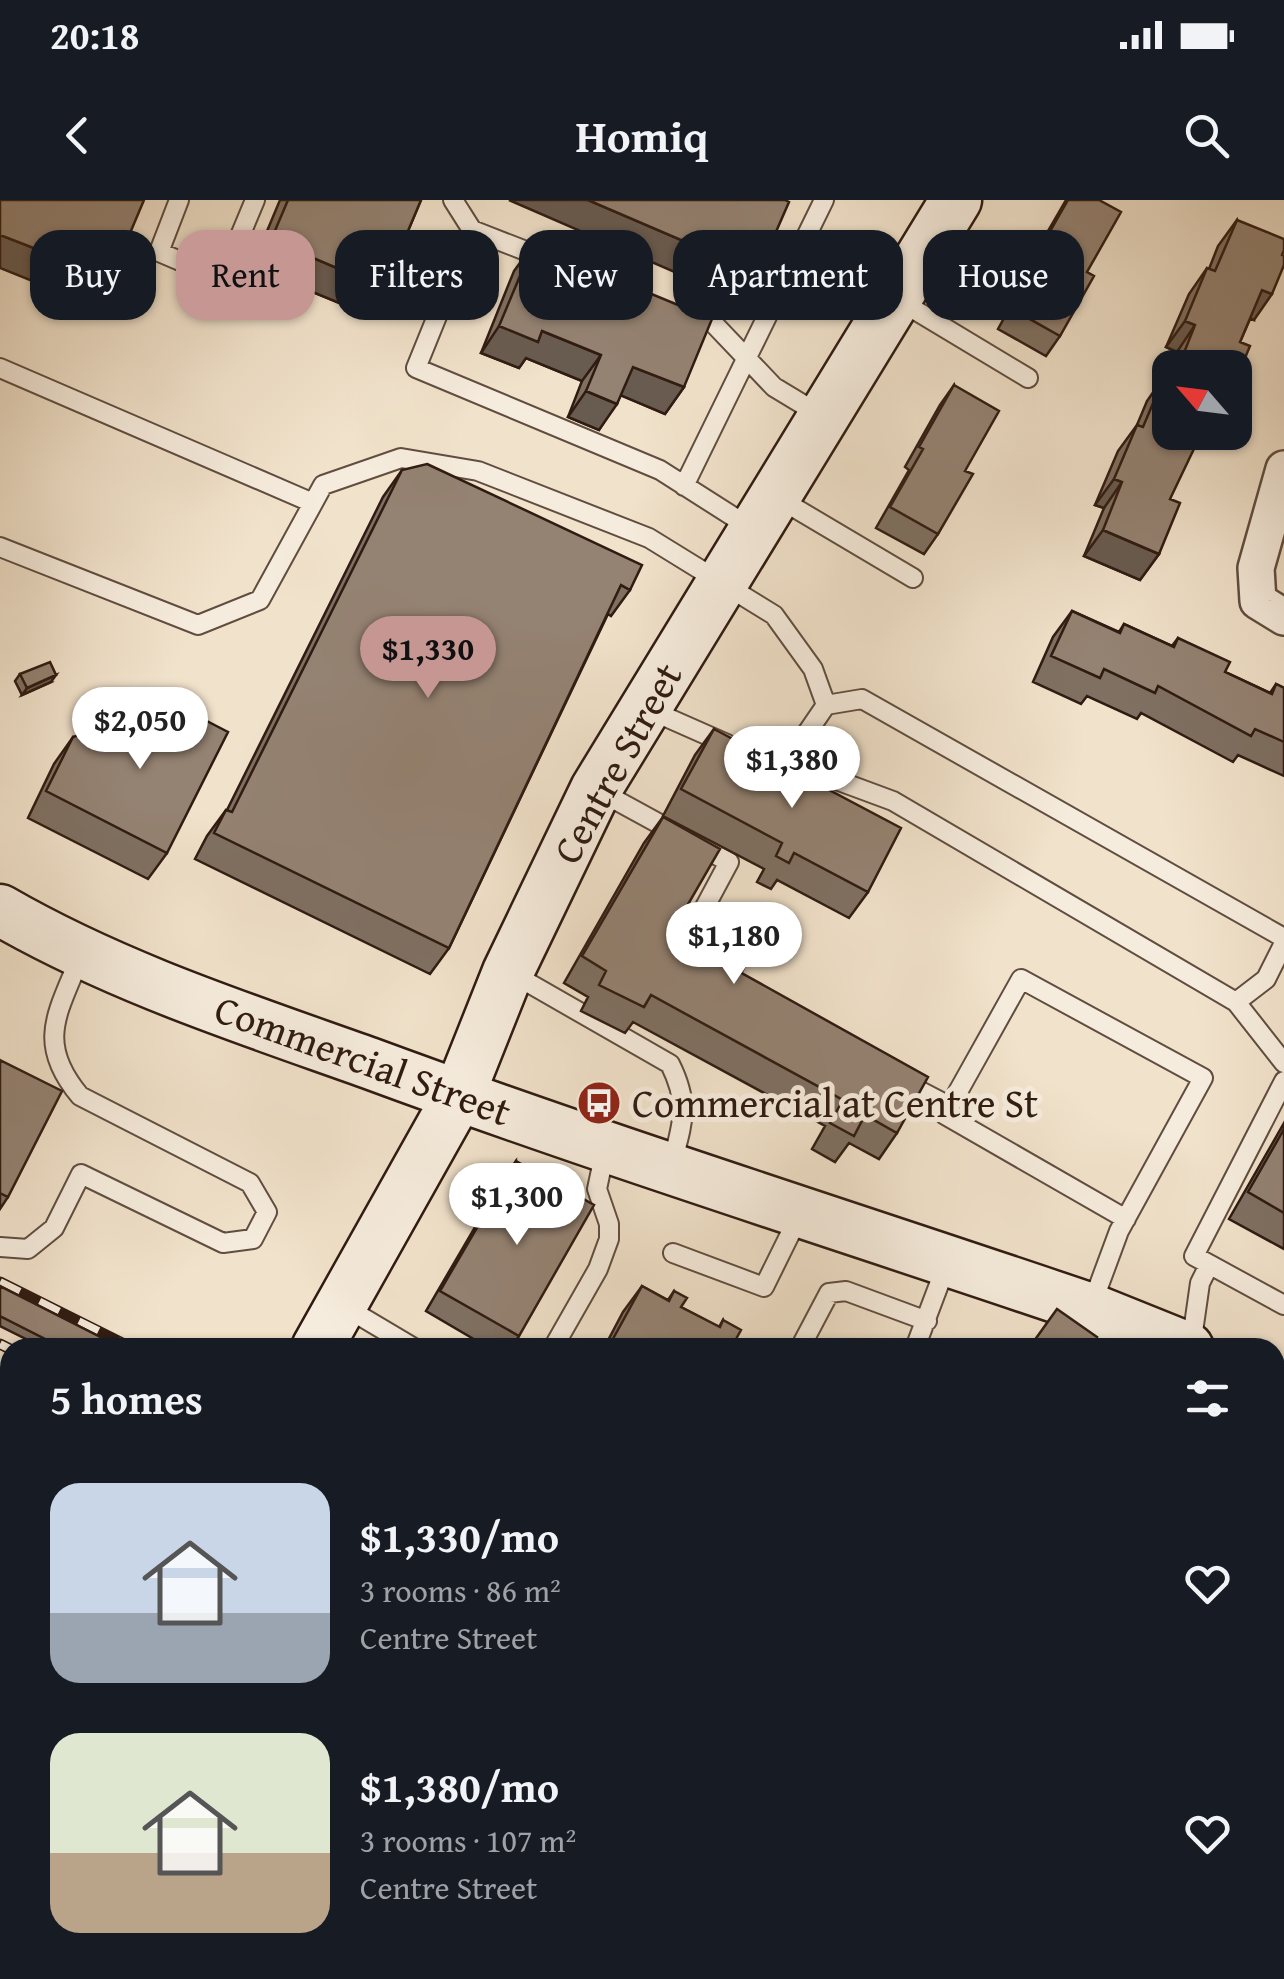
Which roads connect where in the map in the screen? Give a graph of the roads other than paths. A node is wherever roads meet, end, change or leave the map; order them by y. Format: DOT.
graph roads {
  1 [pos="179,200"];
  2 [pos="255,200"];
  3 [pos="453,200"];
  4 [pos="824,200"];
  5 [pos="956,200"];
  6 [pos="472,230"];
  7 [pos="903,287"];
  8 [pos="903,302"];
  9 [pos="435,320"];
  10 [pos="705,320"];
  11 [pos="882,320"];
  12 [pos="748,362"];
  13 [pos="0,368"];
  14 [pos="1028,378"];
  15 [pos="822,416"];
  16 [pos="1284,469"];
  17 [pos="684,486"];
  18 [pos="313,502"];
  19 [pos="763,512"];
  20 [pos="0,546"];
  21 [pos="912,578"];
  22 [pos="720,582"];
  23 [pos="1284,617"];
  24 [pos="826,705"];
  25 [pos="645,708"];
  26 [pos="786,766"];
  27 [pos="596,789"];
  28 [pos="0,910"];
  29 [pos="1284,941"];
  30 [pos="81,954"];
  31 [pos="508,972"];
  32 [pos="745,998"];
  33 [pos="1236,1002"];
  34 [pos="1284,1064"];
  35 [pos="891,1076"];
  36 [pos="1284,1081"];
  37 [pos="459,1096"];
  38 [pos="949,1106"];
  39 [pos="606,1145"];
  40 [pos="671,1168"];
  41 [pos="802,1212"];
  42 [pos="1126,1219"];
  43 [pos="0,1247"];
  44 [pos="673,1254"];
  45 [pos="948,1260"];
  46 [pos="1209,1265"];
  47 [pos="341,1305"];
  48 [pos="1284,1306"];
  49 [pos="1090,1309"];
  50 [pos="927,1321"];
  51 [pos="323,1338"];
  52 [pos="397,1338"];
  53 [pos="558,1338"];
  54 [pos="805,1338"];
  55 [pos="919,1338"];
  56 [pos="1164,1338"];
  57 [pos="1192,1338"];
  1 -- 2 [label="lane"];
  3 -- 6 [label="lane"];
  4 -- 12 [label="lane"];
  5 -- 7 [label="main road, Centre Street"];
  8 -- 14 [label="lane"];
  9 -- 17 [label="lane"];
  10 -- 12 [label="lane"];
  11 -- 15 [label="main road, Centre Street"];
  12 -- 15 [label="lane"];
  12 -- 17 [label="lane"];
  13 -- 18 [label="lane"];
  15 -- 19 [label="main road, Centre Street"];
  16 -- 23 [label="street"];
  17 -- 19 [label="lane"];
  18 -- 20 [label="lane"];
  18 -- 22 [label="lane"];
  19 -- 21 [label="lane"];
  19 -- 22 [label="main road, Centre Street"];
  22 -- 24 [label="lane"];
  22 -- 25 [label="main road, Centre Street"];
  24 -- 26 [label="lane"];
  24 -- 29 [label="lane"];
  25 -- 26 [label="lane"];
  25 -- 27 [label="main road, Centre Street"];
  26 -- 33 [label="lane"];
  27 -- 31 [label="main road, Centre Street"];
  27 -- 32 [label="lane"];
  28 -- 30 [label="main road, Commercial Street"];
  29 -- 33 [label="lane"];
  30 -- 37 [label="main road, Commercial Street"];
  30 -- 43 [label="lane"];
  31 -- 37 [label="main road, Centre Street"];
  31 -- 40 [label="lane"];
  33 -- 34 [label="lane"];
  35 -- 38 [label="lane"];
  36 -- 46 [label="lane"];
  37 -- 39 [label="main road, Commercial Street"];
  37 -- 47 [label="main road, Centre Street"];
  38 -- 42 [label="lane"];
  38 -- 42 [label="lane"];
  39 -- 40 [label="main road, Commercial Street"];
  39 -- 53 [label="lane"];
  40 -- 41 [label="main road, Commercial Street"];
  41 -- 44 [label="lane"];
  41 -- 45 [label="main road, Commercial Street"];
  42 -- 49 [label="lane"];
  45 -- 49 [label="main road, Commercial Street"];
  45 -- 50 [label="lane"];
  46 -- 48 [label="lane"];
  46 -- 57 [label="lane"];
  47 -- 51 [label="main road, Centre Street"];
  47 -- 52 [label="lane"];
  49 -- 56 [label="main road, Commercial Street"];
  50 -- 54 [label="lane"];
  50 -- 55 [label="lane"];
}
